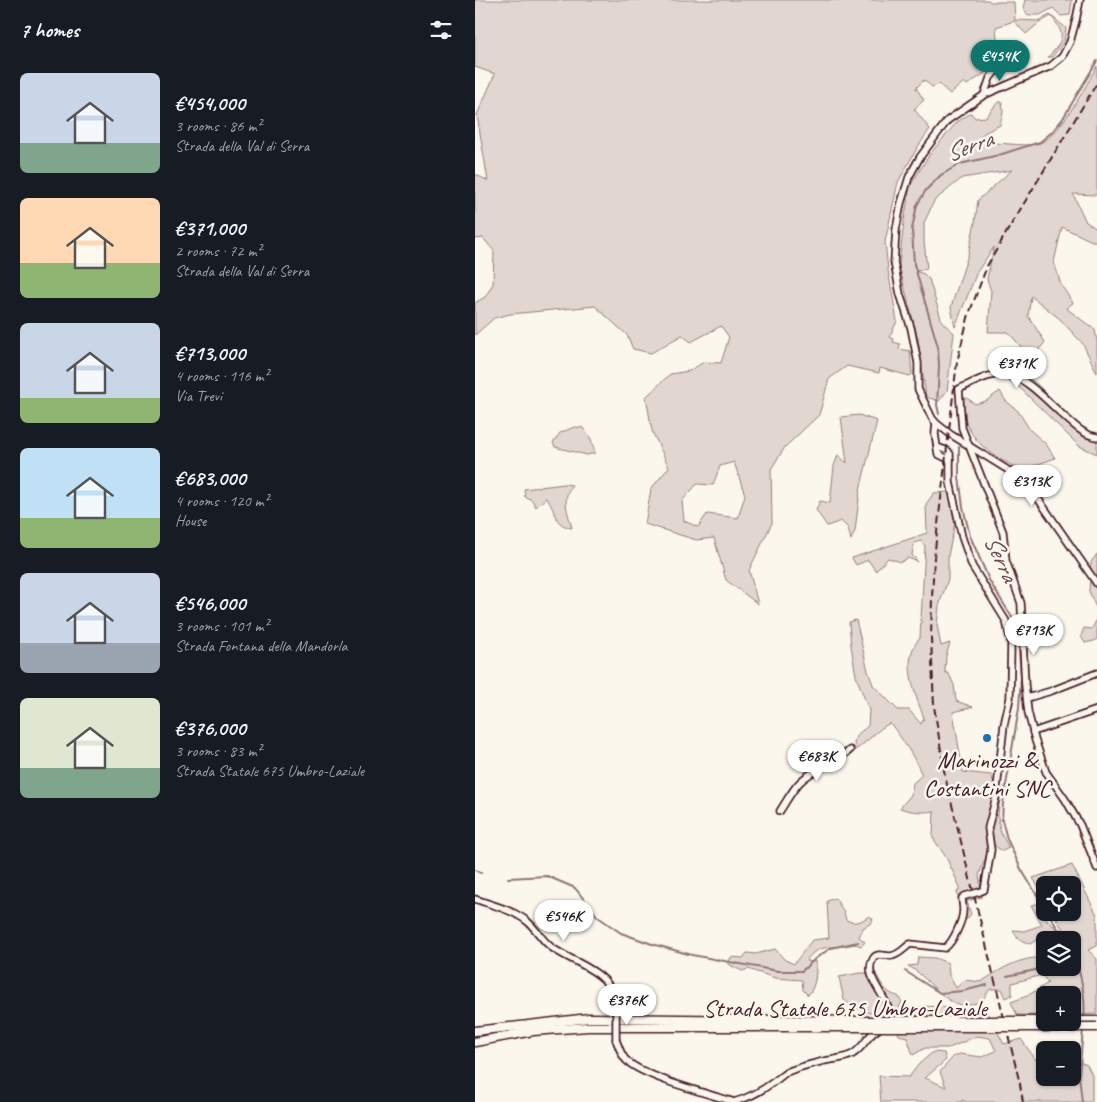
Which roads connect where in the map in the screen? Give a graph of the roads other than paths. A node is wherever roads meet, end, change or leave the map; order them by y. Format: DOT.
graph roads {
  1 [pos="1080,0"];
  2 [pos="1004,58"];
  3 [pos="984,96"];
  4 [pos="936,423"];
  5 [pos="1097,437"];
  6 [pos="969,447"];
  7 [pos="1097,584"];
  8 [pos="1097,673"];
  9 [pos="1027,698"];
  10 [pos="1097,710"];
  11 [pos="1033,732"];
  12 [pos="850,750"];
  13 [pos="781,811"];
  14 [pos="1095,856"];
  15 [pos="1097,868"];
  16 [pos="475,899"];
  17 [pos="1036,1021"];
  18 [pos="1081,1021"];
  19 [pos="1097,1021"];
  20 [pos="864,1024"];
  21 [pos="1097,1027"];
  22 [pos="475,1031"];
  23 [pos="475,1042"];
  24 [pos="735,1102"];
  1 -- 3 [label="street"];
  2 -- 3 [label="street"];
  3 -- 4 [label="street"];
  4 -- 6 [label="street"];
  4 -- 24 [label="street, bridge"];
  5 -- 6 [label="street"];
  6 -- 7 [label="street"];
  6 -- 9 [label="street"];
  8 -- 9 [label="street"];
  9 -- 11 [label="street"];
  10 -- 11 [label="street"];
  11 -- 14 [label="street"];
  12 -- 13 [label="street"];
  14 -- 15 [label="street"];
  16 -- 24 [label="street, bridge"];
  17 -- 20 [label="highway, Strada Statale 675 Umbro-Laziale, bridge"];
  18 -- 19 [label="highway"];
  20 -- 21 [label="highway, Strada Statale 675 Umbro-Laziale, bridge"];
  20 -- 22 [label="highway, Strada Statale 675 Umbro-Laziale"];
  20 -- 23 [label="highway, Strada Statale 675 Umbro-Laziale"];
}
